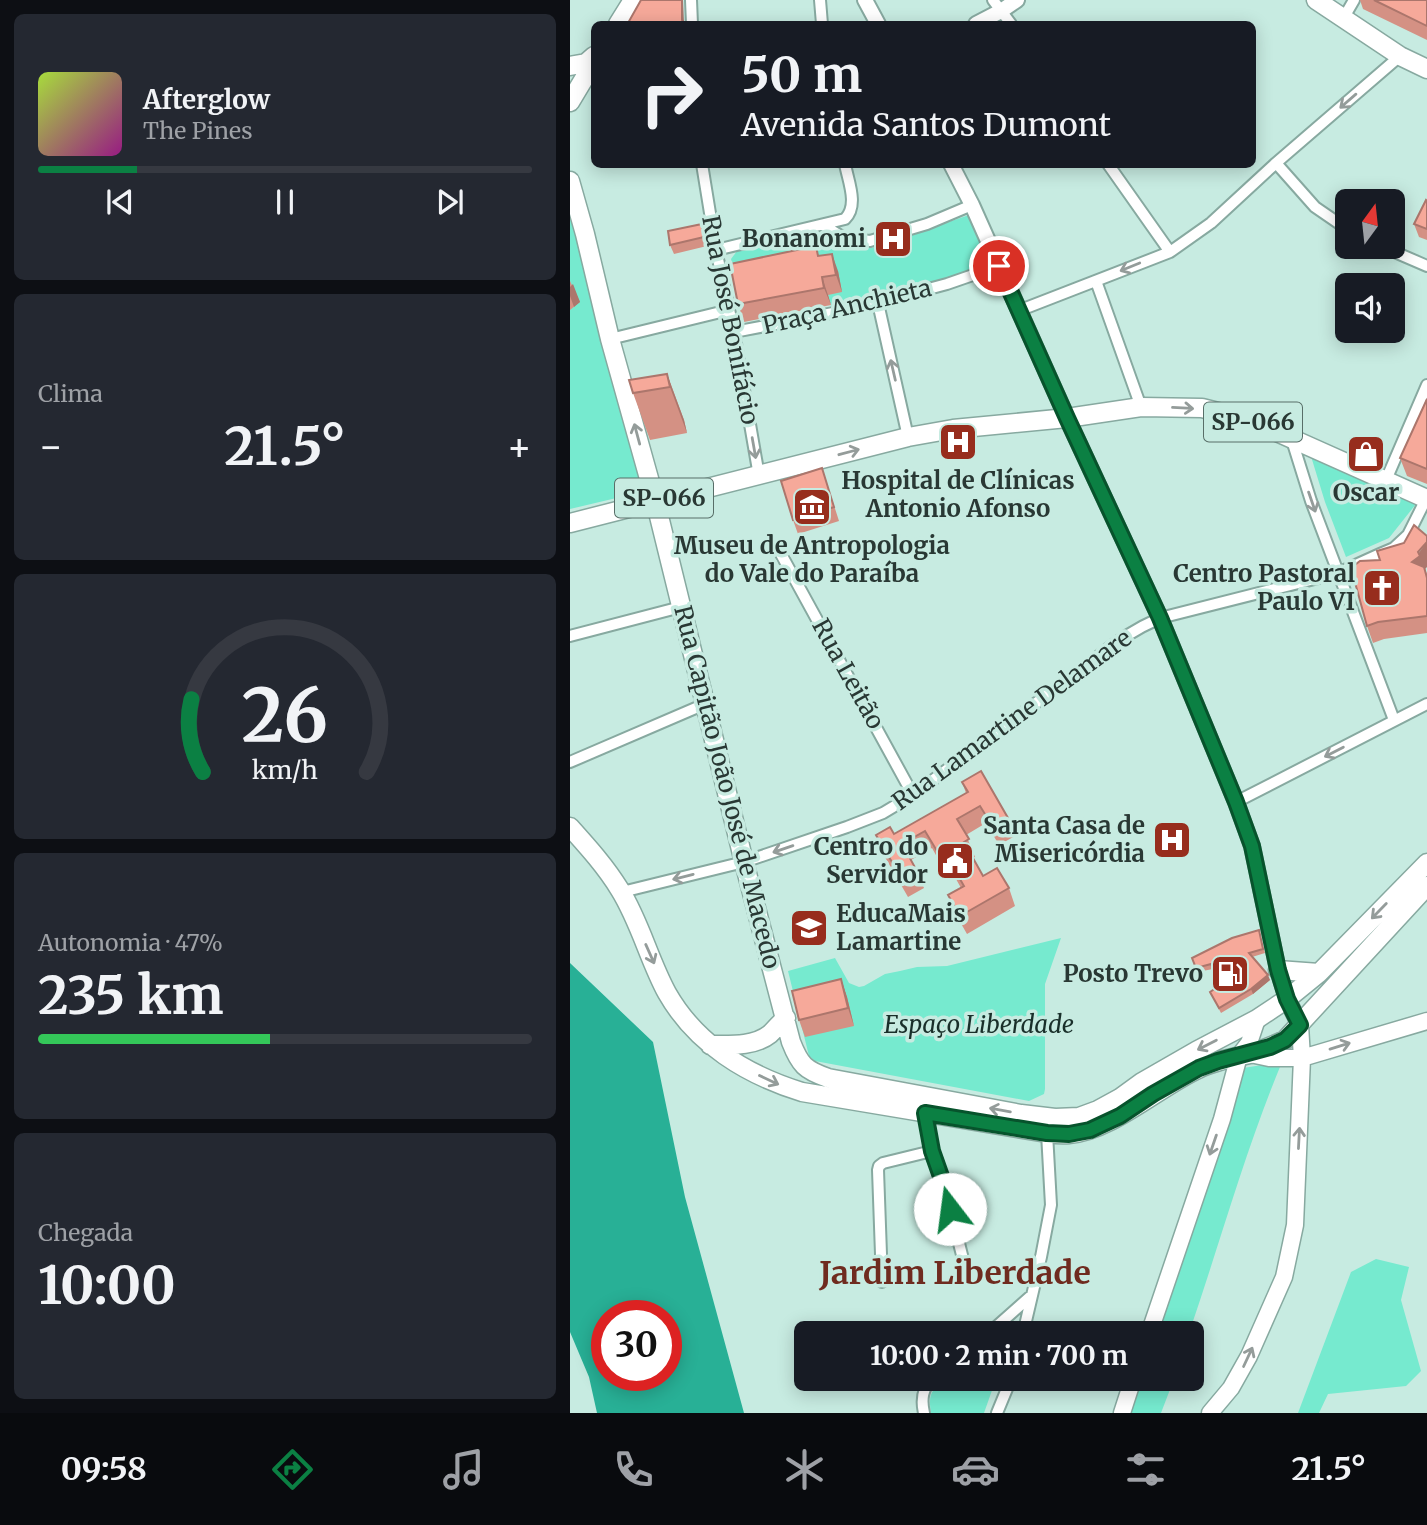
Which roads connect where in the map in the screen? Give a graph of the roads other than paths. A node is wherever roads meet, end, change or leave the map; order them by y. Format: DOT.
graph roads {
  1 [pos="632,0"];
  2 [pos="691,0"];
  3 [pos="820,0"];
  4 [pos="865,0"];
  5 [pos="1017,0"];
  6 [pos="1316,0"];
  7 [pos="1354,0"];
  8 [pos="997,6"];
  9 [pos="1343,19"];
  10 [pos="620,21"];
  11 [pos="692,21"];
  12 [pos="822,21"];
  13 [pos="876,21"];
  14 [pos="980,21"];
  15 [pos="1008,21"];
  16 [pos="1400,56"];
  17 [pos="591,59"];
  18 [pos="570,66"];
  19 [pos="591,67"];
  20 [pos="1426,69"];
  21 [pos="570,102"];
  22 [pos="1276,163"];
  23 [pos="703,168"];
  24 [pos="846,168"];
  25 [pos="953,168"];
  26 [pos="1111,168"];
  27 [pos="570,181"];
  28 [pos="972,205"];
  29 [pos="570,220"];
  30 [pos="1335,221"];
  31 [pos="823,225"];
  32 [pos="585,234"];
  33 [pos="716,250"];
  34 [pos="1170,252"];
  35 [pos="1405,257"];
  36 [pos="999,266"];
  37 [pos="1426,266"];
  38 [pos="1096,281"];
  39 [pos="878,303"];
  40 [pos="729,310"];
  41 [pos="1018,311"];
  42 [pos="734,332"];
  43 [pos="610,339"];
  44 [pos="1426,385"];
  45 [pos="1141,407"];
  46 [pos="1067,418"];
  47 [pos="908,437"];
  48 [pos="1291,437"];
  49 [pos="759,476"];
  50 [pos="1386,480"];
  51 [pos="1426,499"];
  52 [pos="655,500"];
  53 [pos="570,523"];
  54 [pos="781,554"];
  55 [pos="1338,573"];
  56 [pos="681,607"];
  57 [pos="1160,618"];
  58 [pos="570,636"];
  59 [pos="705,704"];
  60 [pos="1426,704"];
  61 [pos="1394,720"];
  62 [pos="570,762"];
  63 [pos="913,795"];
  64 [pos="1236,802"];
  65 [pos="570,827"];
  66 [pos="744,862"];
  67 [pos="1426,863"];
  68 [pos="1426,886"];
  69 [pos="622,892"];
  70 [pos="1278,970"];
  71 [pos="1319,973"];
  72 [pos="1287,999"];
  73 [pos="786,1018"];
  74 [pos="1257,1019"];
  75 [pos="1426,1021"];
  76 [pos="1300,1025"];
  77 [pos="710,1045"];
  78 [pos="1244,1055"];
  79 [pos="1302,1058"];
  80 [pos="925,1113"];
  81 [pos="1047,1133"];
  82 [pos="932,1151"];
  83 [pos="963,1259"];
  84 [pos="882,1282"];
  85 [pos="1032,1295"];
  86 [pos="1003,1321"];
  87 [pos="1026,1321"];
  88 [pos="1153,1321"];
  89 [pos="923,1391"];
  90 [pos="1006,1391"];
  91 [pos="1129,1391"];
  92 [pos="924,1413"];
  93 [pos="997,1413"];
  94 [pos="1122,1413"];
  95 [pos="1210,1413"];
  1 -- 10 [label="main road"];
  2 -- 11 [label="street"];
  3 -- 12 [label="street"];
  4 -- 13 [label="street"];
  5 -- 8 [label="street"];
  6 -- 9 [label="main road"];
  7 -- 9 [label="street"];
  8 -- 14 [label="street"];
  8 -- 15 [label="street"];
  9 -- 16 [label="main road"];
  16 -- 20 [label="main road"];
  16 -- 22 [label="street, one-way"];
  17 -- 18 [label="main road"];
  19 -- 21 [label="main road"];
  22 -- 30 [label="street"];
  22 -- 34 [label="street"];
  23 -- 33 [label="street, Rua José Bonifácio"];
  24 -- 31 [label="street"];
  25 -- 28 [label="street"];
  26 -- 34 [label="street"];
  27 -- 32 [label="main road, Rua Capitão João José de Macedo"];
  28 -- 31 [label="street"];
  28 -- 36 [label="street"];
  29 -- 32 [label="main road"];
  31 -- 33 [label="street"];
  32 -- 43 [label="main road, Rua Capitão João José de Macedo"];
  33 -- 40 [label="street, Rua José Bonifácio"];
  34 -- 38 [label="street, one-way"];
  35 -- 37 [label="street"];
  36 -- 39 [label="street, Praça Anchieta"];
  36 -- 41 [label="street"];
  38 -- 41 [label="street"];
  38 -- 45 [label="street"];
  39 -- 42 [label="street, Praça Anchieta"];
  47 -- 39 [label="street, one-way"];
  40 -- 42 [label="street, Rua José Bonifácio"];
  40 -- 43 [label="street"];
  41 -- 46 [label="street"];
  42 -- 49 [label="street, Rua José Bonifácio, one-way"];
  52 -- 43 [label="main road, Rua Capitão João José de Macedo, one-way"];
  44 -- 50 [label="street"];
  45 -- 46 [label="main road, SP-066"];
  45 -- 48 [label="main road, SP-066, one-way"];
  46 -- 47 [label="main road, SP-066"];
  46 -- 57 [label="street"];
  49 -- 47 [label="main road, SP-066, one-way"];
  48 -- 50 [label="main road, SP-066"];
  48 -- 55 [label="street, one-way"];
  49 -- 52 [label="main road, SP-066"];
  50 -- 51 [label="main road, SP-066"];
  51 -- 55 [label="street, Rua Lamartine Delamare"];
  52 -- 53 [label="main road, SP-066"];
  52 -- 56 [label="main road, Rua Capitão João José de Macedo"];
  54 -- 63 [label="street, Rua Leitão"];
  55 -- 57 [label="street, Rua Lamartine Delamare"];
  55 -- 61 [label="street"];
  56 -- 58 [label="street"];
  56 -- 59 [label="main road, Rua Capitão João José de Macedo"];
  57 -- 63 [label="street, Rua Lamartine Delamare"];
  57 -- 64 [label="street"];
  59 -- 62 [label="street"];
  59 -- 66 [label="main road, Rua Capitão João José de Macedo"];
  60 -- 61 [label="street"];
  61 -- 64 [label="street, one-way"];
  63 -- 66 [label="street, Rua Lamartine Delamare, one-way"];
  64 -- 70 [label="street"];
  65 -- 69 [label="main road"];
  66 -- 69 [label="street, Rua Lamartine Delamare, one-way"];
  66 -- 73 [label="main road, Rua Capitão João José de Macedo"];
  67 -- 71 [label="main road, one-way"];
  68 -- 76 [label="main road"];
  69 -- 77 [label="main road, one-way"];
  70 -- 71 [label="main road"];
  70 -- 72 [label="street"];
  71 -- 72 [label="main road"];
  72 -- 74 [label="main road"];
  72 -- 76 [label="main road"];
  74 -- 73 [label="main road, Rua Capitão João José de Macedo, one-way"];
  73 -- 77 [label="main road"];
  74 -- 78 [label="main road"];
  79 -- 75 [label="main road, one-way"];
  76 -- 78 [label="main road"];
  76 -- 79 [label="main road"];
  77 -- 80 [label="main road, one-way"];
  78 -- 79 [label="main road"];
  78 -- 81 [label="main road"];
  78 -- 88 [label="main road, one-way"];
  95 -- 79 [label="main road, one-way"];
  80 -- 81 [label="main road"];
  80 -- 82 [label="street"];
  81 -- 85 [label="street"];
  82 -- 83 [label="street"];
  82 -- 84 [label="street"];
  85 -- 86 [label="street"];
  85 -- 87 [label="street"];
  89 -- 92 [label="street"];
  90 -- 93 [label="street"];
  91 -- 94 [label="main road"];
}
